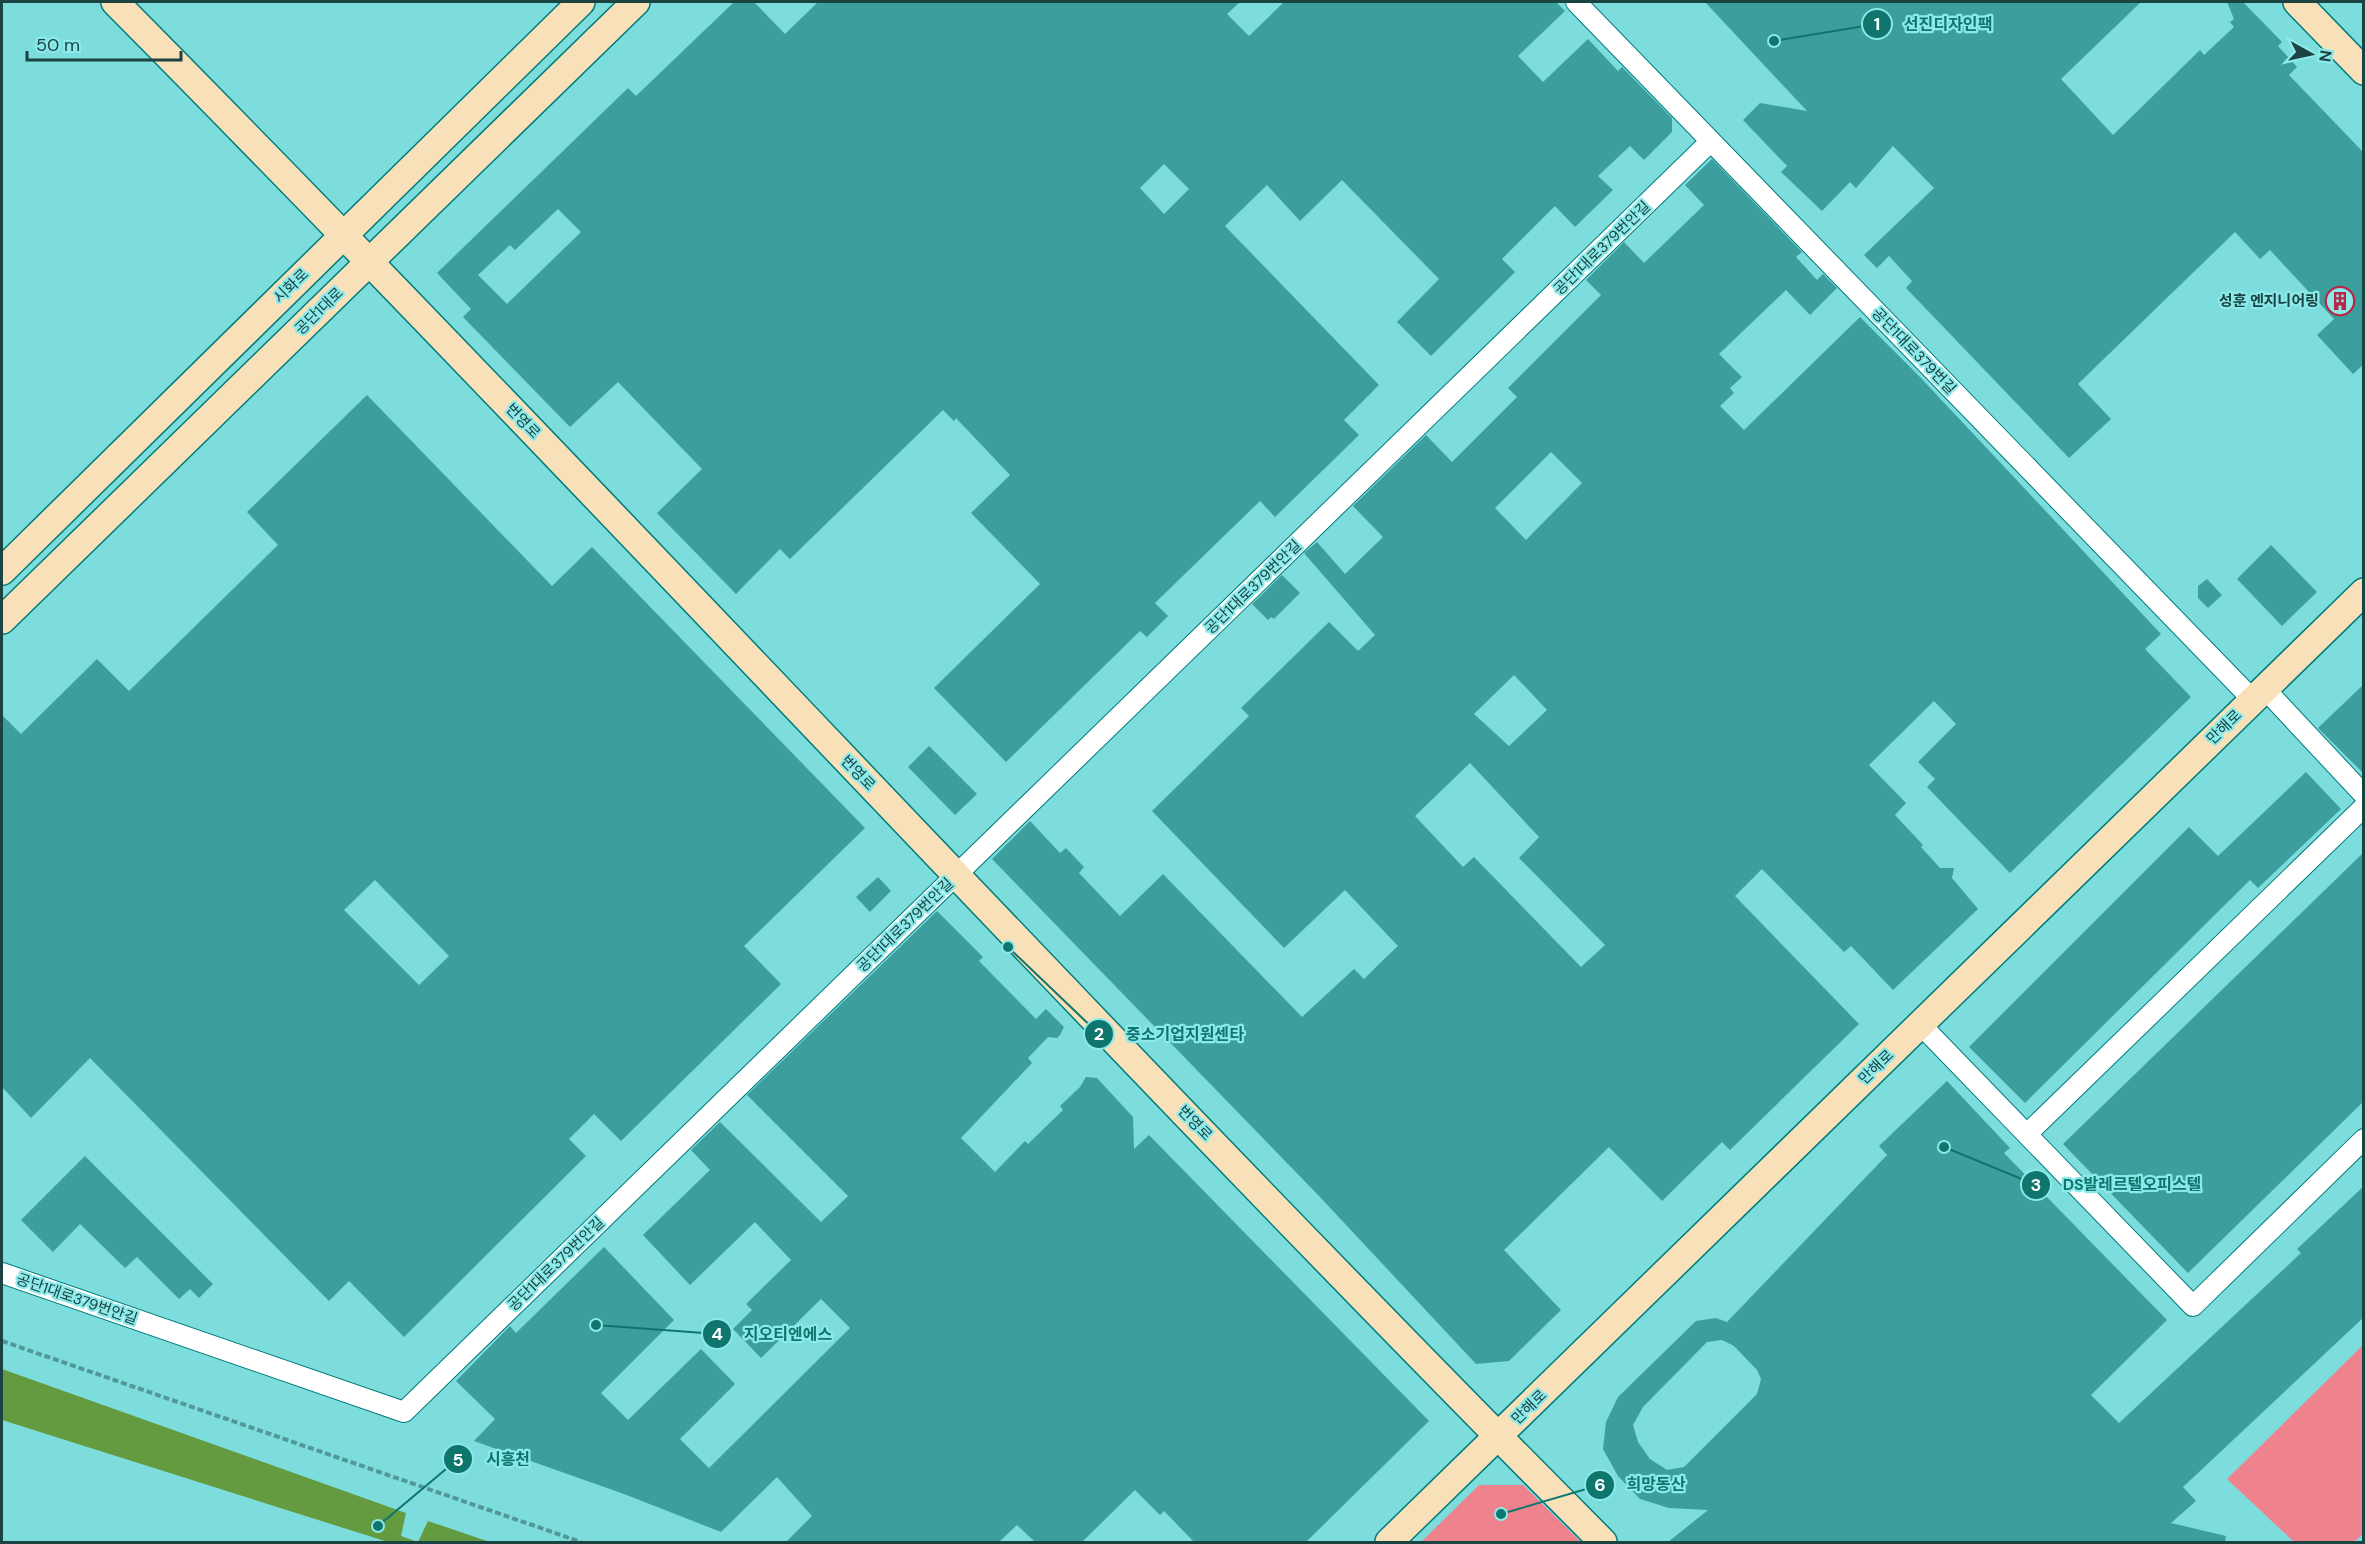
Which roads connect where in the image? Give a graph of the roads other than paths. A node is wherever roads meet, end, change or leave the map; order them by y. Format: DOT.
graph roads {
  1 [pos="115,2"];
  2 [pos="581,2"];
  3 [pos="636,2"];
  4 [pos="1576,2"];
  5 [pos="2297,2"];
  6 [pos="2364,71"];
  7 [pos="1710,142"];
  8 [pos="345,234"];
  9 [pos="370,260"];
  10 [pos="2,571"];
  11 [pos="2364,592"];
  12 [pos="2,620"];
  13 [pos="2258,693"];
  14 [pos="2364,795"];
  15 [pos="2364,807"];
  16 [pos="955,876"];
  17 [pos="1920,1024"];
  18 [pos="2027,1134"];
  19 [pos="2364,1139"];
  20 [pos="2,1273"];
  21 [pos="1498,1437"];
  22 [pos="1389,1542"];
  23 [pos="1603,1542"];
  1 -- 8 [label="street, 번영로"];
  2 -- 8 [label="street, 시화로"];
  3 -- 9 [label="street, 공단1대로"];
  4 -- 7 [label="street, 공단1대로379번길"];
  5 -- 6 [label="street"];
  7 -- 13 [label="street, 공단1대로379번길"];
  7 -- 16 [label="street, 공단1대로379번안길"];
  8 -- 9 [label="street, 번영로"];
  8 -- 10 [label="street, 시화로"];
  9 -- 12 [label="street, 공단1대로"];
  9 -- 16 [label="street, 번영로"];
  11 -- 13 [label="street, 만해로"];
  13 -- 14 [label="street, 공단1대로379번길"];
  13 -- 17 [label="street, 만해로"];
  15 -- 18 [label="street"];
  16 -- 20 [label="street, 공단1대로379번안길"];
  16 -- 21 [label="street, 번영로"];
  17 -- 18 [label="street"];
  17 -- 21 [label="street, 만해로"];
  18 -- 19 [label="street"];
  21 -- 22 [label="street, 만해로"];
  21 -- 23 [label="street, 번영로"];
}
